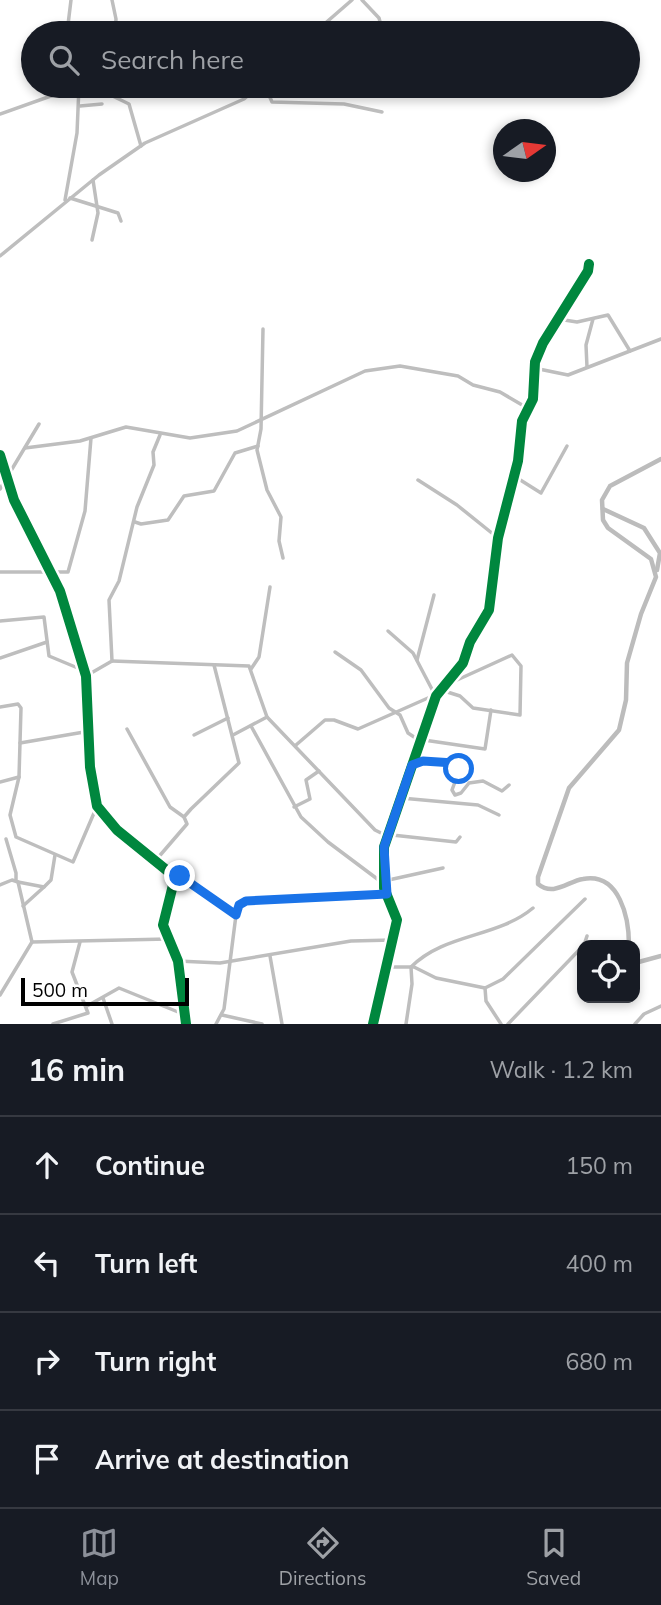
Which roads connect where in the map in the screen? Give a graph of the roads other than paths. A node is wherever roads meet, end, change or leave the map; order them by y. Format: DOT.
graph roads {
  1 [pos="71,0"];
  2 [pos="112,0"];
  3 [pos="352,0"];
  4 [pos="362,0"];
  5 [pos="68,21"];
  6 [pos="117,21"];
  7 [pos="328,21"];
  8 [pos="380,21"];
  9 [pos="47,98"];
  10 [pos="80,98"];
  11 [pos="117,98"];
  12 [pos="245,98"];
  13 [pos="270,98"];
  14 [pos="102,104"];
  15 [pos="80,106"];
  16 [pos="382,112"];
  17 [pos="0,114"];
  18 [pos="141,146"];
  19 [pos="93,180"];
  20 [pos="70,198"];
  21 [pos="65,202"];
  22 [pos="97,208"];
  23 [pos="121,221"];
  24 [pos="92,240"];
  25 [pos="0,256"];
  26 [pos="589,264"];
  27 [pos="593,317"];
  28 [pos="558,319"];
  29 [pos="263,329"];
  30 [pos="661,339"];
  31 [pos="630,351"];
  32 [pos="587,367"];
  33 [pos="534,368"];
  34 [pos="521,405"];
  35 [pos="529,409"];
  36 [pos="523,417"];
  37 [pos="261,421"];
  38 [pos="38,424"];
  39 [pos="160,435"];
  40 [pos="91,439"];
  41 [pos="259,446"];
  42 [pos="567,446"];
  43 [pos="25,448"];
  44 [pos="0,455"];
  45 [pos="514,476"];
  46 [pos="7,481"];
  47 [pos="418,481"];
  48 [pos="0,489"];
  49 [pos="135,522"];
  50 [pos="498,538"];
  51 [pos="283,558"];
  52 [pos="52,570"];
  53 [pos="0,572"];
  54 [pos="270,587"];
  55 [pos="434,595"];
  56 [pos="0,621"];
  57 [pos="388,631"];
  58 [pos="47,642"];
  59 [pos="335,652"];
  60 [pos="0,658"];
  61 [pos="417,660"];
  62 [pos="112,661"];
  63 [pos="214,665"];
  64 [pos="251,669"];
  65 [pos="85,673"];
  66 [pos="446,685"];
  67 [pos="438,693"];
  68 [pos="0,707"];
  69 [pos="491,710"];
  70 [pos="397,713"];
  71 [pos="267,717"];
  72 [pos="228,718"];
  73 [pos="251,726"];
  74 [pos="127,729"];
  75 [pos="90,731"];
  76 [pos="194,734"];
  77 [pos="233,735"];
  78 [pos="420,740"];
  79 [pos="20,743"];
  80 [pos="295,746"];
  81 [pos="412,765"];
  82 [pos="319,771"];
  83 [pos="19,777"];
  84 [pos="0,782"];
  85 [pos="509,785"];
  86 [pos="401,798"];
  87 [pos="97,806"];
  88 [pos="294,807"];
  89 [pos="499,816"];
  90 [pos="184,817"];
  91 [pos="388,835"];
  92 [pos="460,837"];
  93 [pos="6,839"];
  94 [pos="55,855"];
  95 [pos="156,860"];
  96 [pos="443,868"];
  97 [pos="174,877"];
  98 [pos="17,881"];
  99 [pos="384,883"];
  100 [pos="0,885"];
  101 [pos="44,887"];
  102 [pos="387,894"];
  103 [pos="584,899"];
  104 [pos="23,907"];
  105 [pos="533,908"];
  106 [pos="236,915"];
  107 [pos="587,936"];
  108 [pos="168,939"];
  109 [pos="393,940"];
  110 [pos="585,940"];
  111 [pos="32,942"];
  112 [pos="80,942"];
  113 [pos="577,952"];
  114 [pos="270,956"];
  115 [pos="178,961"];
  116 [pos="230,961"];
  117 [pos="388,967"];
  118 [pos="411,967"];
  119 [pos="485,988"];
  120 [pos="0,995"];
  121 [pos="103,998"];
  122 [pos="87,1006"];
  123 [pos="661,1006"];
  124 [pos="184,1014"];
  125 [pos="222,1015"];
  126 [pos="53,1024"];
  127 [pos="111,1024"];
  128 [pos="186,1024"];
  129 [pos="216,1024"];
  130 [pos="262,1024"];
  131 [pos="282,1024"];
  132 [pos="373,1024"];
  133 [pos="406,1024"];
  134 [pos="501,1024"];
  135 [pos="508,1024"];
  136 [pos="635,1024"];
  1 -- 5 [label="street"];
  2 -- 6 [label="street"];
  3 -- 7 [label="street"];
  4 -- 8 [label="street"];
  9 -- 17 [label="street"];
  10 -- 15 [label="street"];
  11 -- 18 [label="street"];
  12 -- 18 [label="street"];
  13 -- 16 [label="street"];
  14 -- 15 [label="street"];
  15 -- 21 [label="street"];
  18 -- 19 [label="street"];
  19 -- 20 [label="street"];
  19 -- 22 [label="street"];
  20 -- 21 [label="street"];
  20 -- 22 [label="street"];
  21 -- 25 [label="street"];
  22 -- 23 [label="street"];
  22 -- 24 [label="street"];
  26 -- 28 [label="street"];
  27 -- 28 [label="street"];
  27 -- 31 [label="street"];
  27 -- 32 [label="street"];
  28 -- 33 [label="street"];
  29 -- 37 [label="street"];
  30 -- 31 [label="street"];
  31 -- 32 [label="street"];
  32 -- 33 [label="street"];
  33 -- 35 [label="street"];
  34 -- 35 [label="street"];
  34 -- 36 [label="street"];
  34 -- 37 [label="street"];
  35 -- 36 [label="street"];
  36 -- 45 [label="street"];
  37 -- 39 [label="street"];
  37 -- 41 [label="street"];
  38 -- 43 [label="street"];
  39 -- 40 [label="street"];
  39 -- 49 [label="street"];
  40 -- 43 [label="street"];
  40 -- 52 [label="street"];
  41 -- 49 [label="street"];
  41 -- 51 [label="street"];
  42 -- 45 [label="street"];
  43 -- 46 [label="street"];
  44 -- 46 [label="street"];
  45 -- 50 [label="street"];
  46 -- 48 [label="street"];
  46 -- 52 [label="street"];
  47 -- 50 [label="street"];
  49 -- 62 [label="street"];
  50 -- 66 [label="street"];
  52 -- 53 [label="street"];
  52 -- 65 [label="street"];
  54 -- 64 [label="street"];
  55 -- 61 [label="street"];
  56 -- 58 [label="street"];
  57 -- 61 [label="street"];
  58 -- 60 [label="street"];
  58 -- 65 [label="street"];
  59 -- 70 [label="street"];
  61 -- 67 [label="street"];
  62 -- 63 [label="street"];
  62 -- 65 [label="street"];
  63 -- 64 [label="street"];
  63 -- 72 [label="street"];
  64 -- 71 [label="street"];
  65 -- 75 [label="street"];
  66 -- 67 [label="street"];
  66 -- 69 [label="street"];
  67 -- 69 [label="street"];
  67 -- 70 [label="street"];
  67 -- 78 [label="street"];
  68 -- 79 [label="street"];
  69 -- 78 [label="street"];
  70 -- 78 [label="street"];
  70 -- 80 [label="street"];
  71 -- 73 [label="street"];
  71 -- 80 [label="street"];
  72 -- 76 [label="street"];
  72 -- 77 [label="street"];
  73 -- 77 [label="street"];
  73 -- 88 [label="street"];
  74 -- 90 [label="street"];
  75 -- 79 [label="street"];
  75 -- 87 [label="street"];
  77 -- 90 [label="street"];
  78 -- 81 [label="street"];
  79 -- 83 [label="street"];
  80 -- 82 [label="street"];
  81 -- 85 [label="street"];
  81 -- 86 [label="street"];
  82 -- 88 [label="street"];
  82 -- 91 [label="street"];
  83 -- 84 [label="street"];
  83 -- 94 [label="street"];
  86 -- 89 [label="street"];
  86 -- 91 [label="street"];
  87 -- 94 [label="street"];
  87 -- 95 [label="street"];
  88 -- 99 [label="street"];
  90 -- 95 [label="street"];
  91 -- 92 [label="street"];
  91 -- 99 [label="street"];
  93 -- 98 [label="street"];
  94 -- 101 [label="street"];
  95 -- 97 [label="street"];
  96 -- 99 [label="street"];
  97 -- 106 [label="street"];
  97 -- 108 [label="street"];
  98 -- 100 [label="street"];
  98 -- 101 [label="street"];
  98 -- 104 [label="street"];
  99 -- 102 [label="street"];
  101 -- 104 [label="street"];
  102 -- 106 [label="street"];
  102 -- 109 [label="street"];
  103 -- 119 [label="street"];
  104 -- 111 [label="street"];
  105 -- 118 [label="street"];
  106 -- 116 [label="street"];
  107 -- 110 [label="street"];
  108 -- 112 [label="street"];
  108 -- 115 [label="street"];
  109 -- 114 [label="street"];
  109 -- 117 [label="street"];
  111 -- 112 [label="street"];
  111 -- 120 [label="street"];
  112 -- 122 [label="street"];
  113 -- 135 [label="street"];
  114 -- 116 [label="street"];
  114 -- 131 [label="street"];
  115 -- 116 [label="street"];
  115 -- 124 [label="street"];
  116 -- 125 [label="street"];
  117 -- 118 [label="street"];
  117 -- 132 [label="street"];
  118 -- 119 [label="street"];
  118 -- 133 [label="street"];
  119 -- 134 [label="street"];
  121 -- 122 [label="street"];
  121 -- 124 [label="street"];
  121 -- 127 [label="street"];
  122 -- 126 [label="street"];
  123 -- 136 [label="street"];
  124 -- 128 [label="street"];
  125 -- 129 [label="street"];
  125 -- 130 [label="street"];
}
